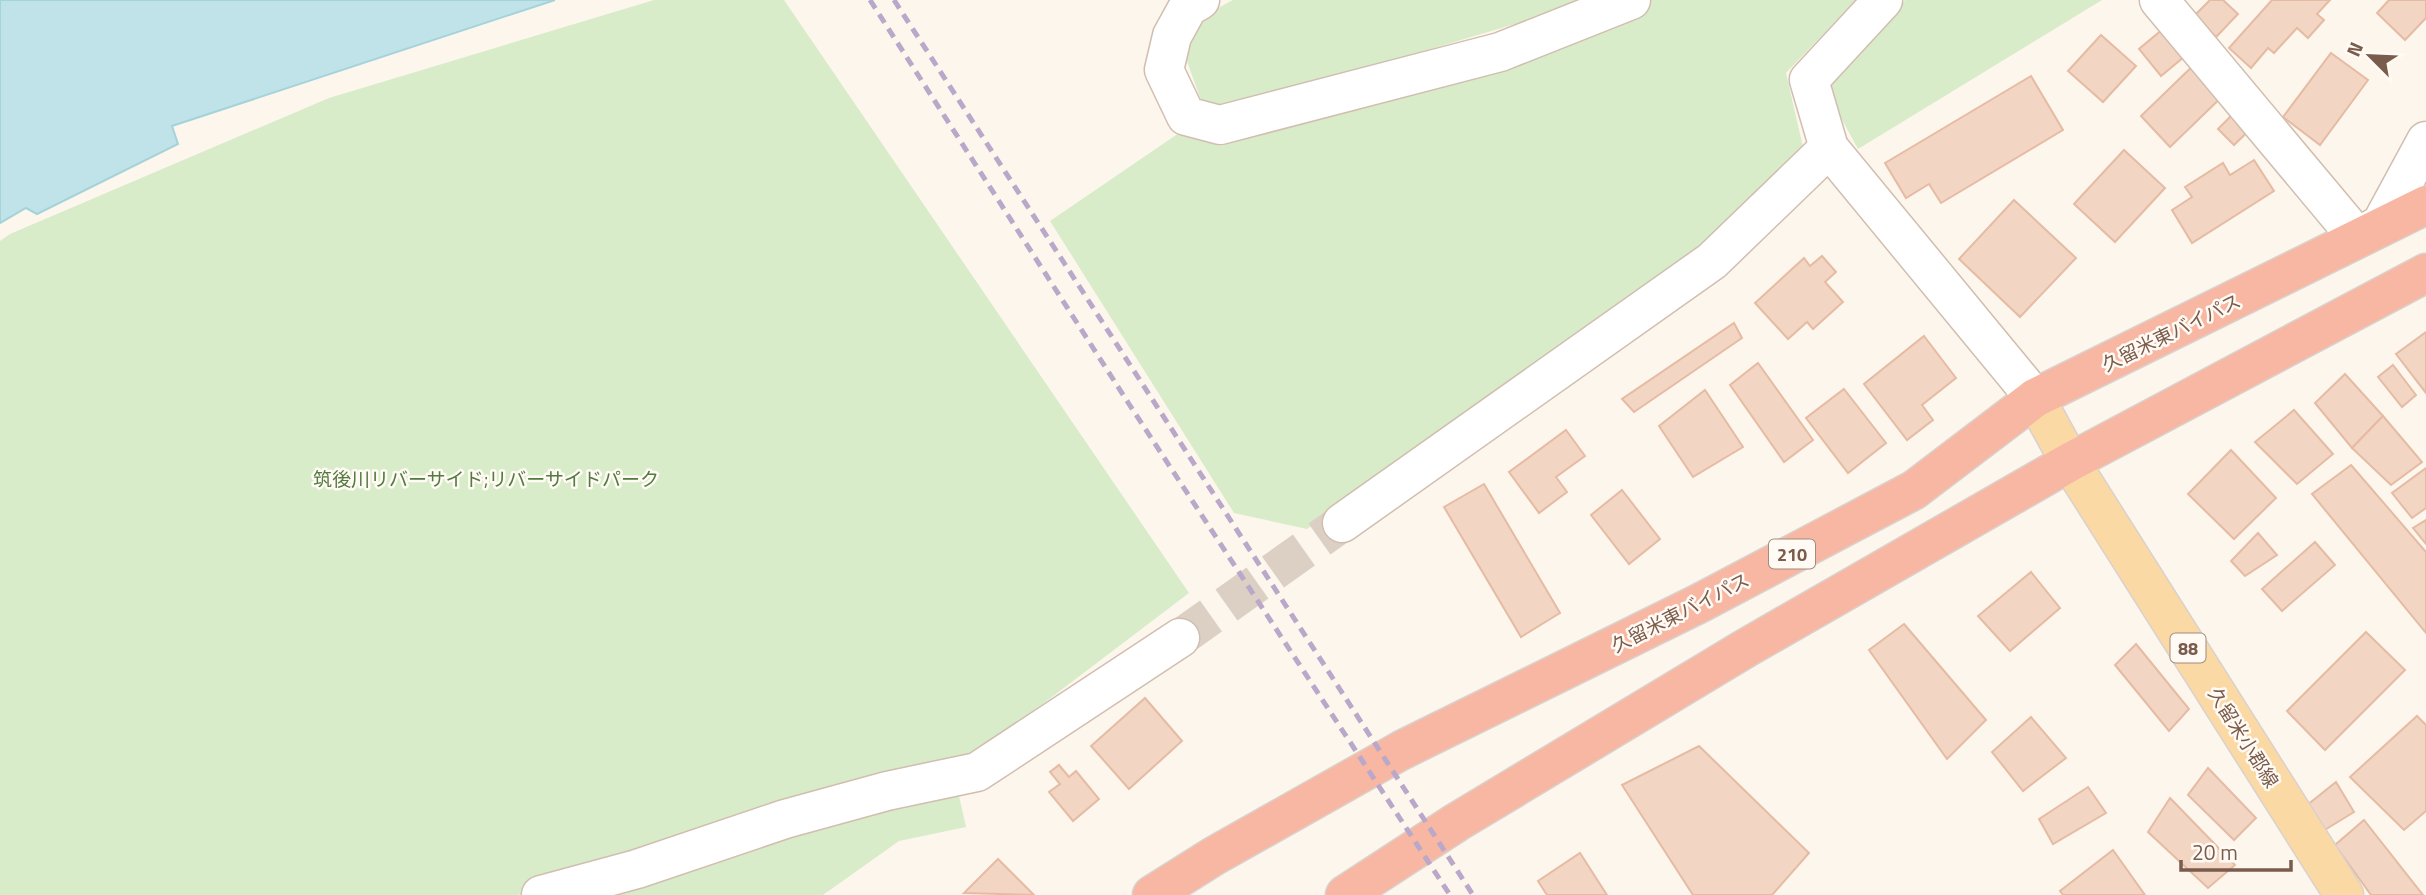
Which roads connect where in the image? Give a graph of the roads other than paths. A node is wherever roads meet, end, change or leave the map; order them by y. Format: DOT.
graph roads {
  1 [pos="1200,0"];
  2 [pos="1631,0"];
  3 [pos="1883,0"];
  4 [pos="2159,0"];
  5 [pos="2426,141"];
  6 [pos="1829,148"];
  7 [pos="2426,205"];
  8 [pos="2357,237"];
  9 [pos="2307,266"];
  10 [pos="2426,273"];
  11 [pos="2035,398"];
  12 [pos="2070,462"];
  13 [pos="1342,523"];
  14 [pos="1180,638"];
  15 [pos="541,895"];
  16 [pos="1152,895"];
  17 [pos="1345,895"];
  18 [pos="2344,895"];
  1 -- 2 [label="street"];
  3 -- 6 [label="street"];
  4 -- 8 [label="street"];
  5 -- 8 [label="street"];
  6 -- 11 [label="street"];
  6 -- 13 [label="street"];
  7 -- 9 [label="highway, 久留米東バイパス / 210"];
  8 -- 9 [label="street"];
  9 -- 11 [label="highway, 久留米東バイパス / 210"];
  10 -- 12 [label="highway"];
  11 -- 12 [label="main road, 久留米小郡線 / 88"];
  11 -- 16 [label="highway, 久留米東バイパス / 210"];
  12 -- 17 [label="highway"];
  12 -- 18 [label="main road, 久留米小郡線 / 88"];
  14 -- 15 [label="street"];
}
